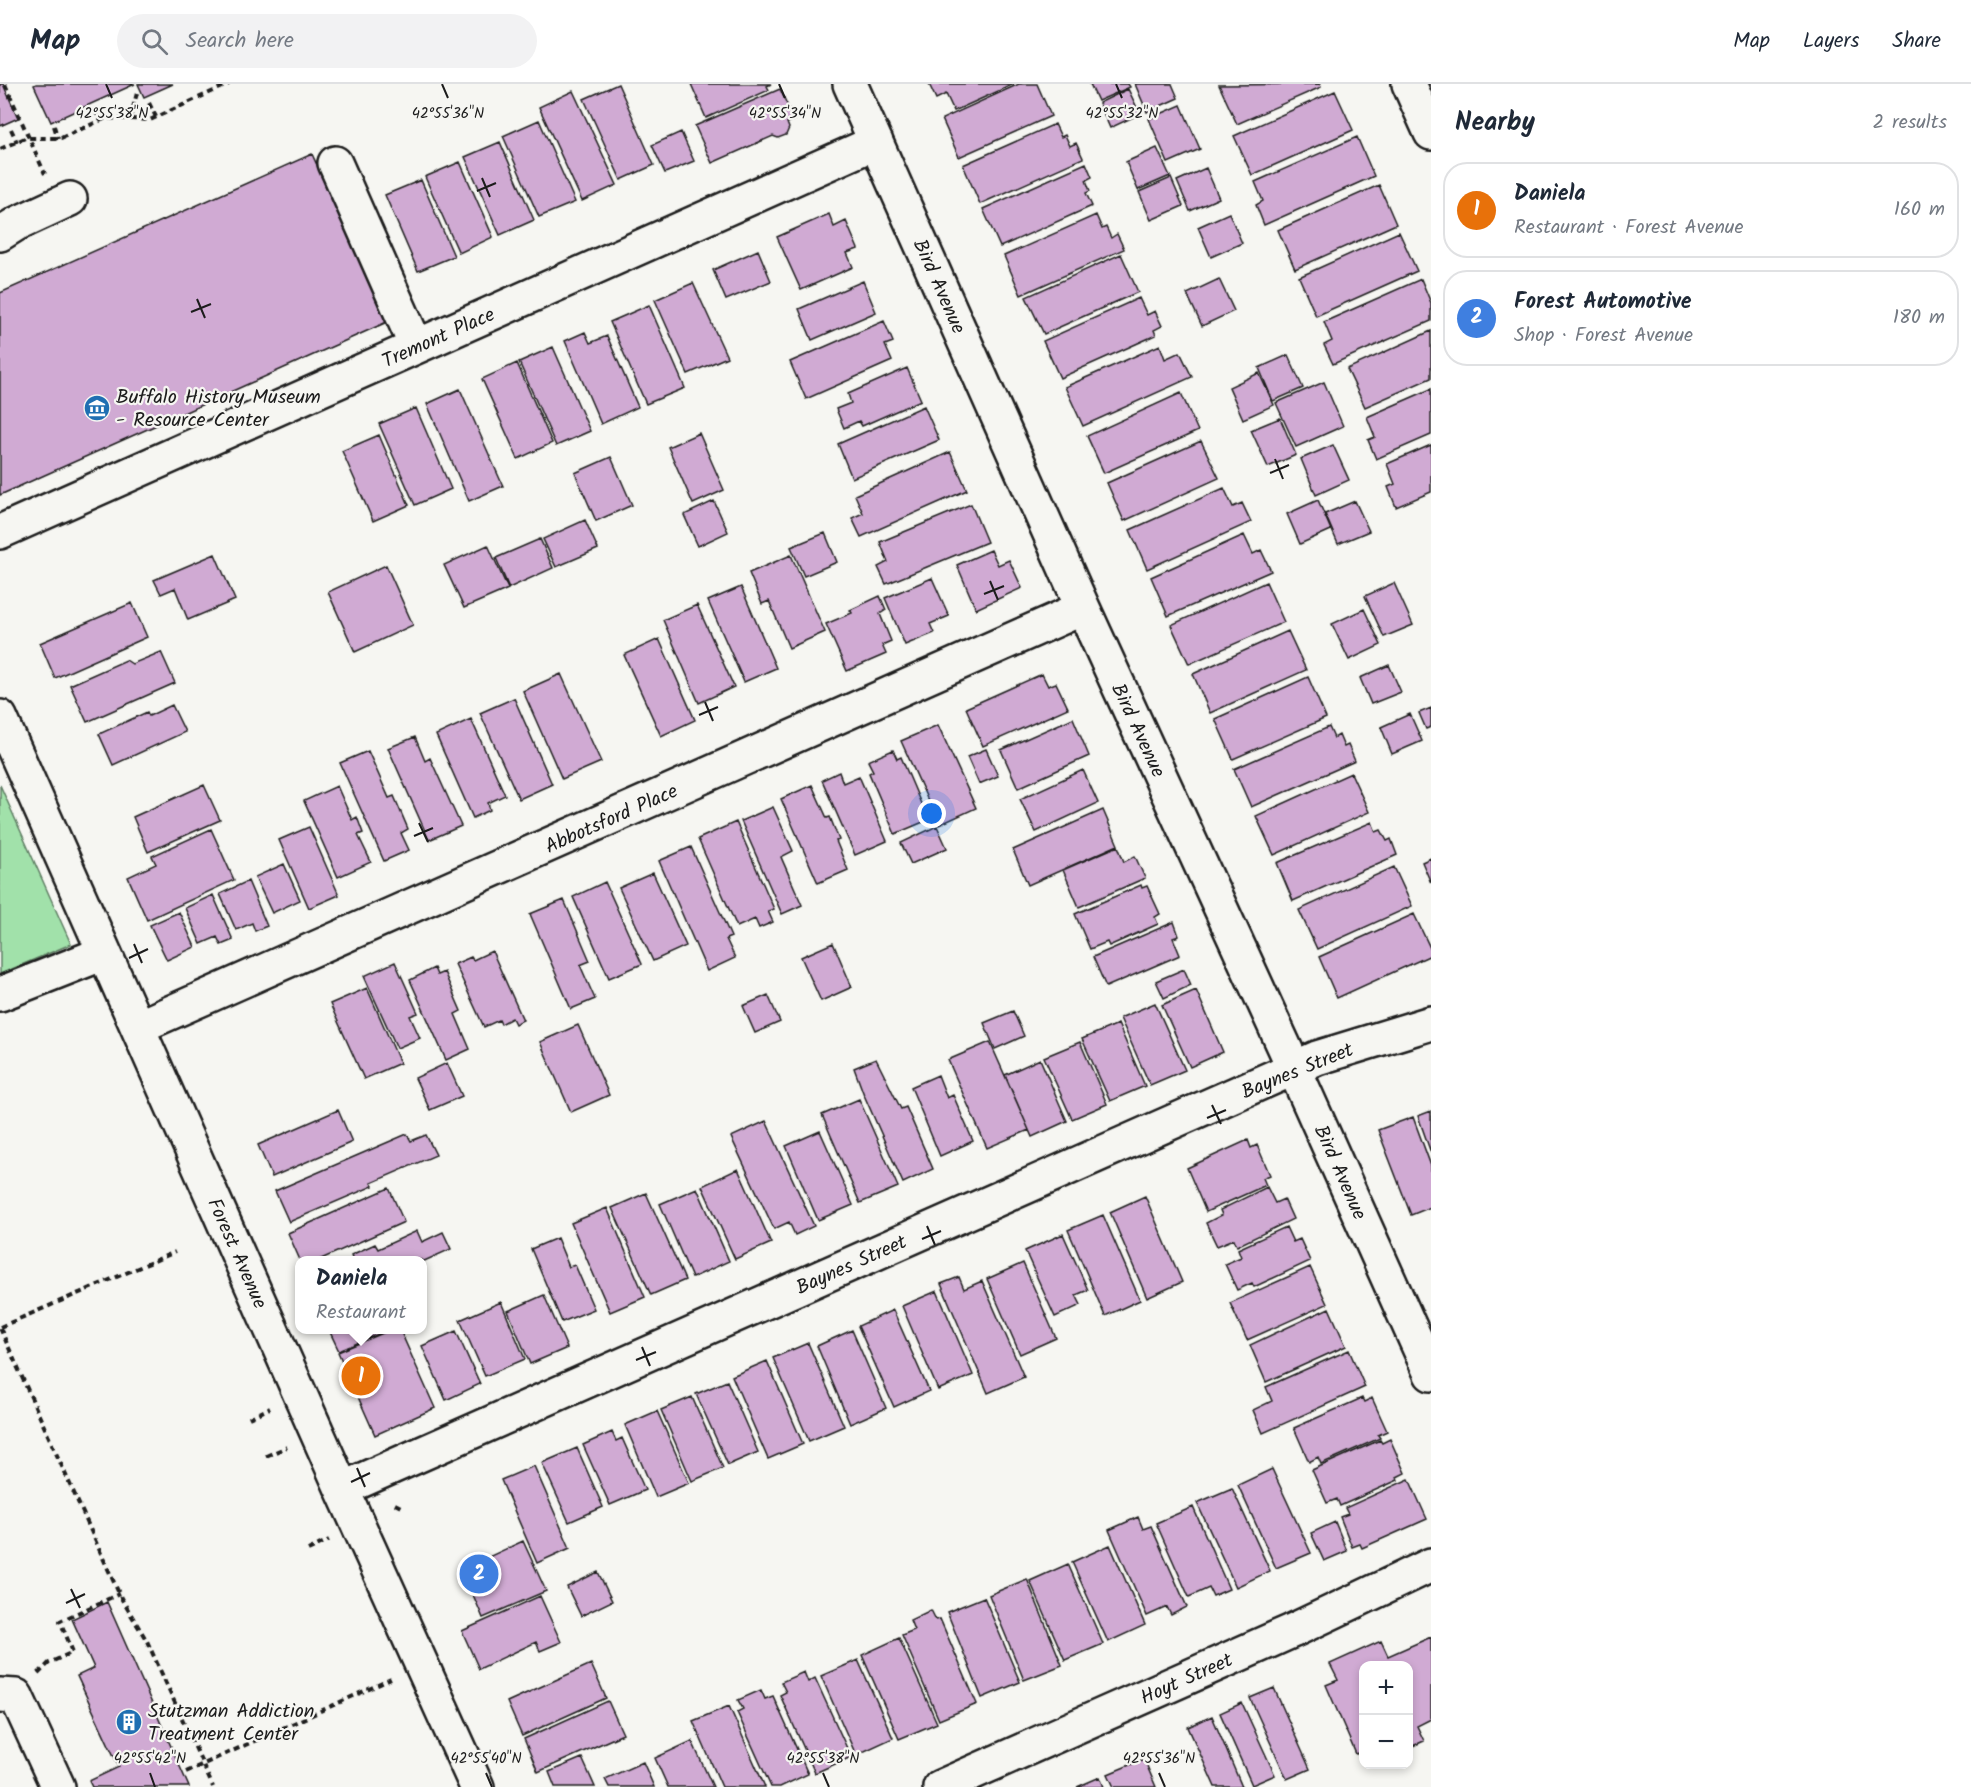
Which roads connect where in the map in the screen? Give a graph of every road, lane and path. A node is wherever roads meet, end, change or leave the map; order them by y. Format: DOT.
graph roads {
  1 [pos="5,84"];
  2 [pos="229,84"];
  3 [pos="850,84"];
  4 [pos="1409,84"];
  5 [pos="136,93"];
  6 [pos="149,103"];
  7 [pos="95,110"];
  8 [pos="156,117"];
  9 [pos="130,119"];
  10 [pos="100,120"];
  11 [pos="54,126"];
  12 [pos="11,129"];
  13 [pos="1431,133"];
  14 [pos="29,138"];
  15 [pos="58,139"];
  16 [pos="17,142"];
  17 [pos="876,142"];
  18 [pos="0,149"];
  19 [pos="40,162"];
  20 [pos="335,163"];
  21 [pos="70,199"];
  22 [pos="0,234"];
  23 [pos="416,346"];
  24 [pos="0,532"];
  25 [pos="1083,608"];
  26 [pos="0,717"];
  27 [pos="104,953"];
  28 [pos="0,994"];
  29 [pos="1431,1023"];
  30 [pos="138,1027"];
  31 [pos="1294,1068"];
  32 [pos="175,1252"];
  33 [pos="0,1327"];
  34 [pos="1431,1374"];
  35 [pos="277,1405"];
  36 [pos="249,1418"];
  37 [pos="294,1444"];
  38 [pos="266,1456"];
  39 [pos="342,1489"];
  40 [pos="395,1504"];
  41 [pos="401,1507"];
  42 [pos="334,1538"];
  43 [pos="308,1550"];
  44 [pos="1431,1565"];
  45 [pos="119,1594"];
  46 [pos="49,1663"];
  47 [pos="396,1677"];
  48 [pos="0,1695"];
  49 [pos="203,1765"];
  50 [pos="186,1772"];
  51 [pos="58,1787"];
  52 [pos="213,1787"];
  53 [pos="477,1787"];
  54 [pos="940,1787"];
  1 -- 14 [label="path"];
  2 -- 8 [label="path"];
  3 -- 17 [label="street, Bird Avenue"];
  4 -- 13 [label="street"];
  5 -- 9 [label="path"];
  6 -- 8 [label="path"];
  7 -- 10 [label="path"];
  8 -- 9 [label="path"];
  9 -- 10 [label="path"];
  10 -- 15 [label="path"];
  11 -- 15 [label="path"];
  12 -- 16 [label="path"];
  14 -- 15 [label="path"];
  14 -- 16 [label="path"];
  14 -- 19 [label="path"];
  16 -- 18 [label="path"];
  17 -- 23 [label="street, Tremont Place"];
  17 -- 25 [label="street, Bird Avenue"];
  20 -- 23 [label="street"];
  21 -- 22 [label="street"];
  23 -- 24 [label="street, Tremont Place"];
  25 -- 30 [label="street, Abbotsford Place"];
  25 -- 31 [label="street, Bird Avenue"];
  26 -- 27 [label="street, Forest Avenue"];
  27 -- 28 [label="street"];
  27 -- 30 [label="street, Forest Avenue"];
  29 -- 31 [label="street, Baynes Street"];
  30 -- 39 [label="street, Forest Avenue"];
  31 -- 34 [label="street, Bird Avenue"];
  31 -- 39 [label="street, Baynes Street"];
  32 -- 33 [label="path"];
  33 -- 45 [label="path"];
  35 -- 36 [label="path"];
  37 -- 38 [label="path"];
  39 -- 53 [label="street, Forest Avenue"];
  40 -- 41 [label="path"];
  42 -- 43 [label="path"];
  44 -- 54 [label="street, Hoyt Street"];
  45 -- 46 [label="path"];
  45 -- 49 [label="path"];
  47 -- 49 [label="path"];
  48 -- 51 [label="street"];
  49 -- 50 [label="path"];
  49 -- 52 [label="path"];
}
